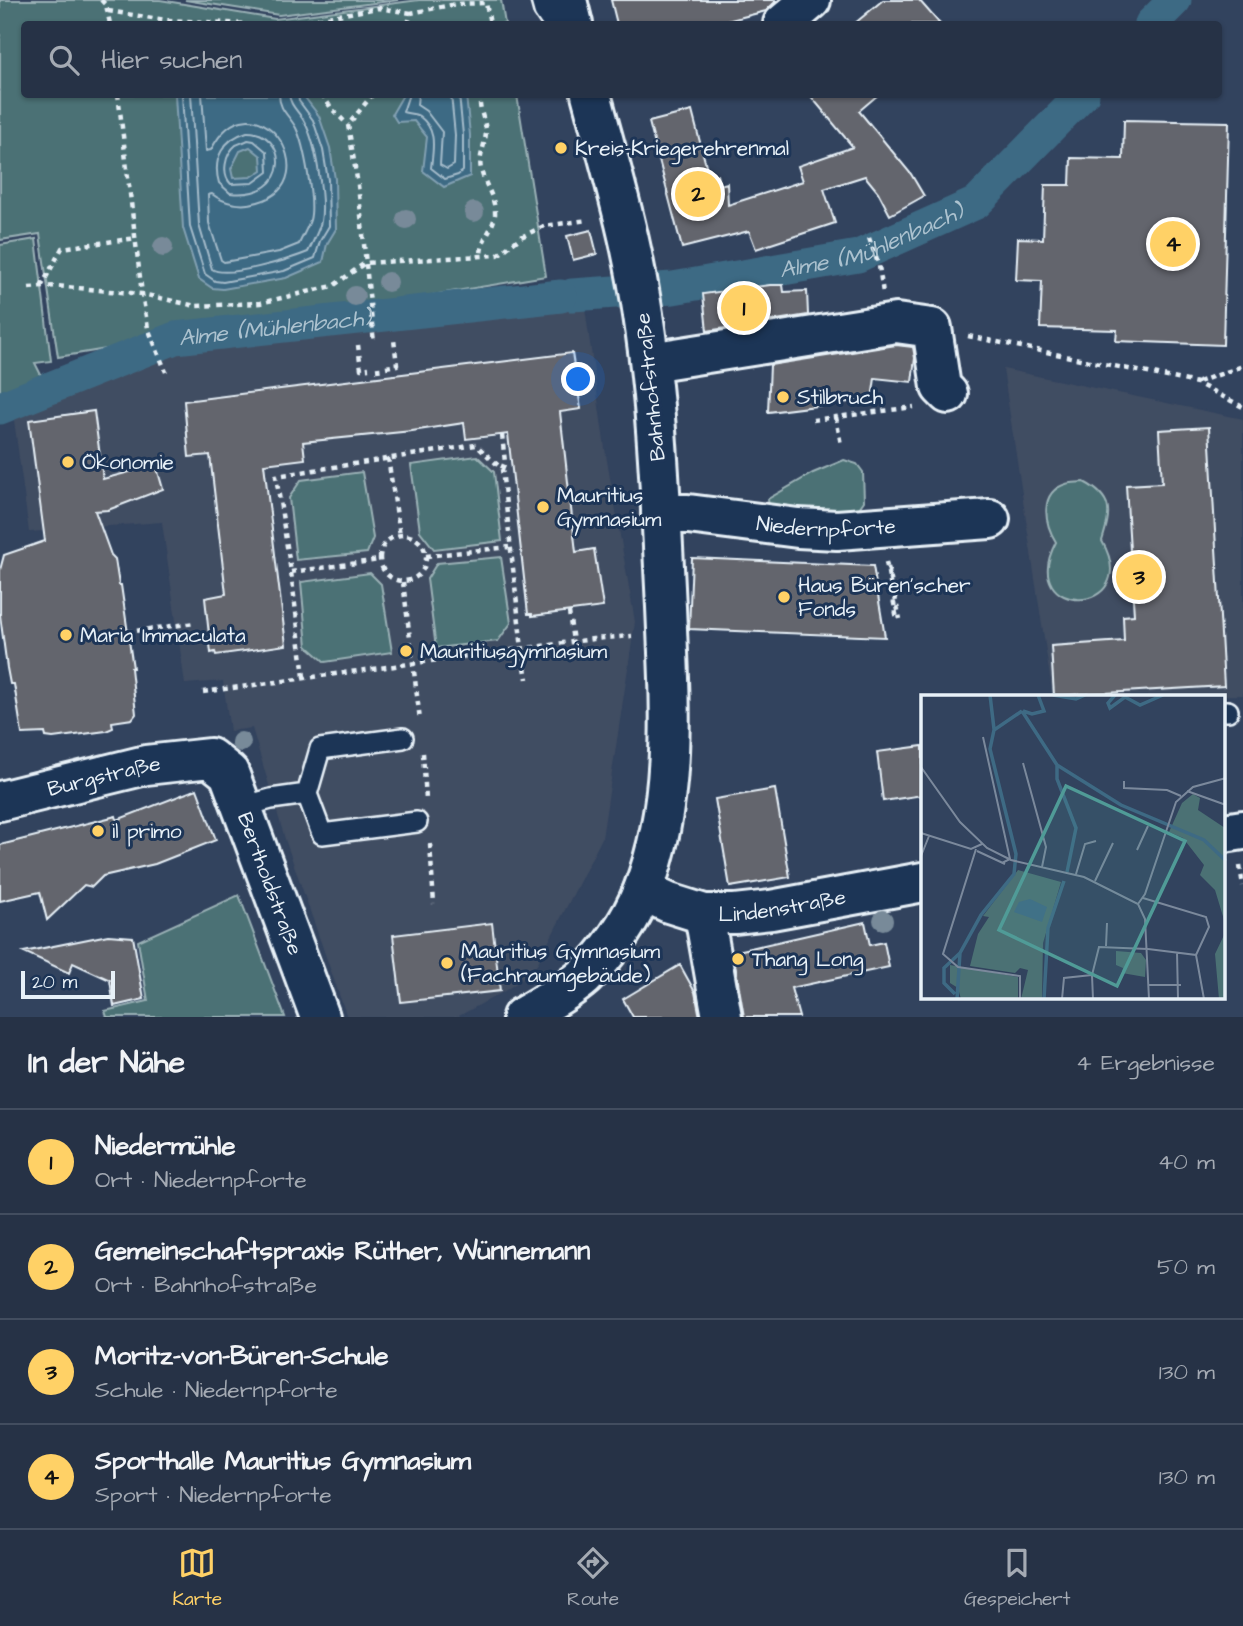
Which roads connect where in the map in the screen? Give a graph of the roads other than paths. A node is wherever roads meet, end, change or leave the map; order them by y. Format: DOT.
graph roads {
  1 [pos="541,0"];
  2 [pos="567,0"];
  3 [pos="811,0"];
  4 [pos="551,21"];
  5 [pos="572,21"];
  6 [pos="786,21"];
  7 [pos="597,98"];
  8 [pos="650,362"];
  9 [pos="948,394"];
  10 [pos="661,514"];
  11 [pos="990,519"];
  12 [pos="403,738"];
  13 [pos="210,758"];
  14 [pos="307,794"];
  15 [pos="0,801"];
  16 [pos="242,807"];
  17 [pos="417,822"];
  18 [pos="921,882"];
  19 [pos="643,891"];
  20 [pos="704,914"];
  21 [pos="320,1017"];
  22 [pos="522,1017"];
  23 [pos="722,1017"];
  1 -- 4 [label="lane"];
  2 -- 5 [label="street"];
  3 -- 6 [label="street"];
  7 -- 8 [label="street, Bahnhofstraße"];
  8 -- 9 [label="street"];
  8 -- 10 [label="street, Bahnhofstraße"];
  10 -- 11 [label="street, Niedernpforte"];
  10 -- 19 [label="street, Bahnhofstraße"];
  12 -- 14 [label="lane"];
  13 -- 15 [label="street, Burgstraße"];
  13 -- 16 [label="street, Bertholdstraße"];
  14 -- 16 [label="lane"];
  14 -- 17 [label="lane"];
  16 -- 21 [label="street, Bertholdstraße"];
  18 -- 20 [label="street, Lindenstraße"];
  19 -- 20 [label="street, Lindenstraße"];
  19 -- 22 [label="street, Bahnhofstraße"];
  20 -- 23 [label="street"];
}
